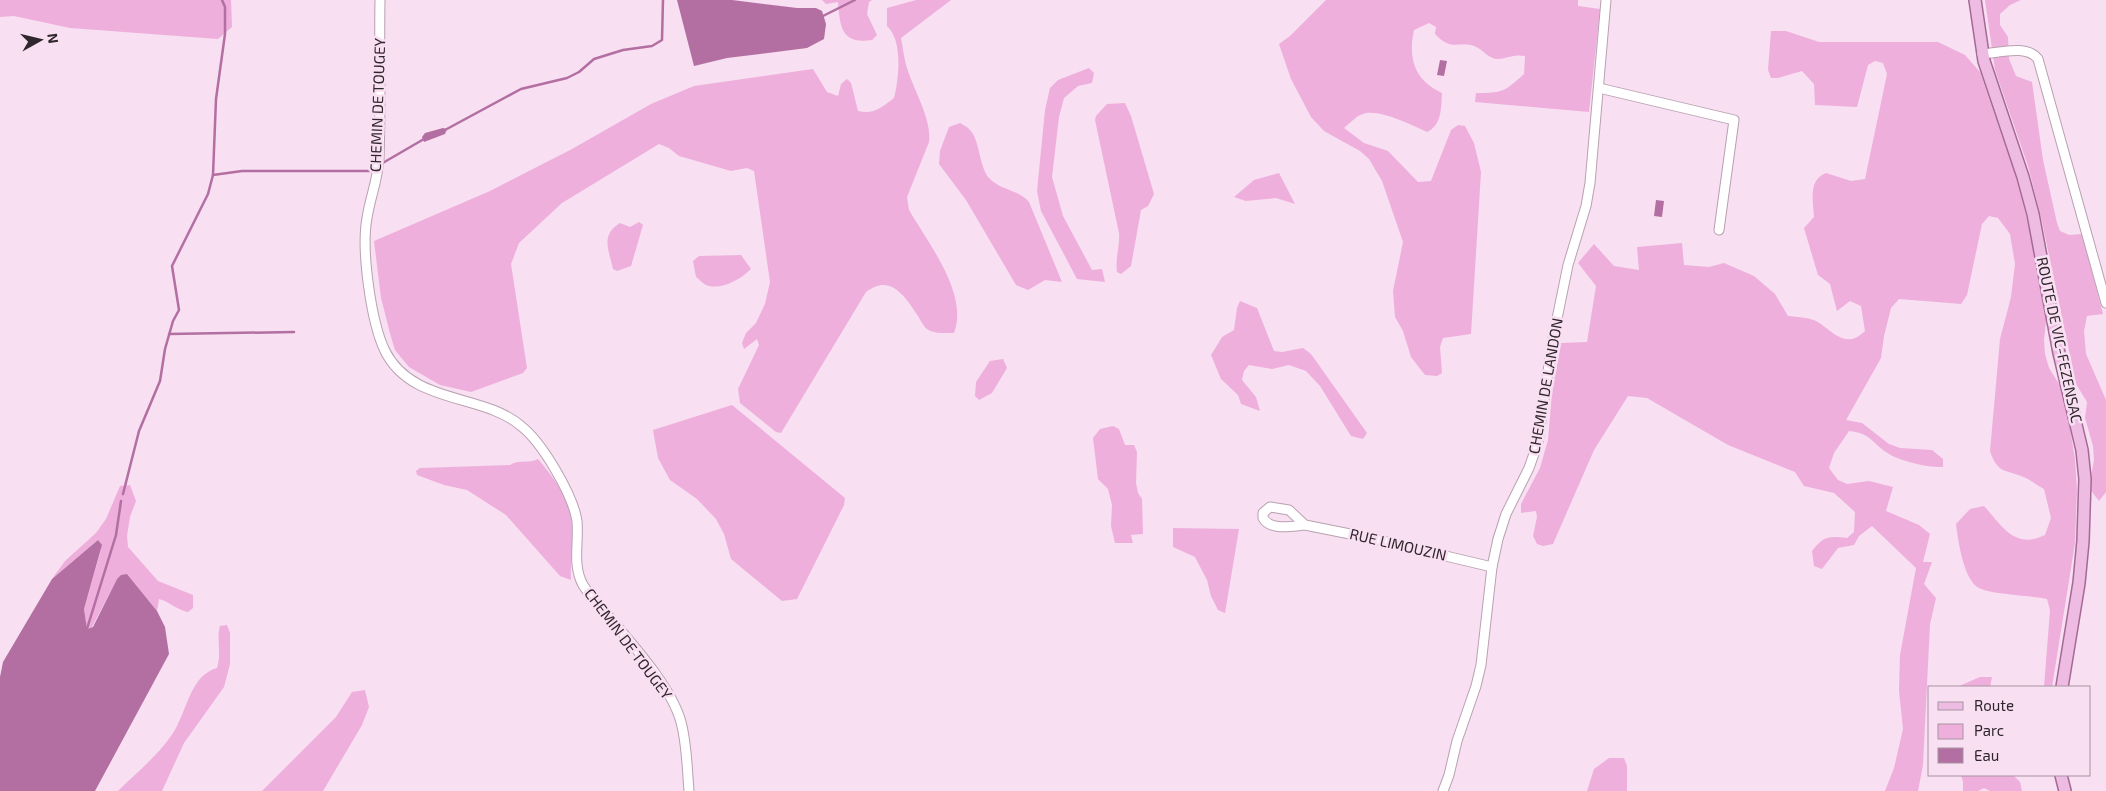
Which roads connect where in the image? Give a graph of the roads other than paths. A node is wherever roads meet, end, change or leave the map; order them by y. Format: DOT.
graph roads {
  1 [pos="380,0"];
  2 [pos="1606,0"];
  3 [pos="1975,0"];
  4 [pos="1982,54"];
  5 [pos="1599,88"];
  6 [pos="1719,230"];
  7 [pos="2106,303"];
  8 [pos="1305,525"];
  9 [pos="1492,567"];
  10 [pos="2062,686"];
  11 [pos="2061,776"];
  12 [pos="689,791"];
  13 [pos="1442,791"];
  14 [pos="2065,791"];
  1 -- 12 [label="street, CHEMIN DE TOUGEY"];
  2 -- 5 [label="street, CHEMIN DE LANDON"];
  3 -- 4 [label="main road, ROUTE DE VIC-FEZENSAC"];
  4 -- 7 [label="street"];
  4 -- 10 [label="main road, ROUTE DE VIC-FEZENSAC"];
  5 -- 6 [label="street"];
  5 -- 9 [label="street, CHEMIN DE LANDON"];
  8 -- 9 [label="street, RUE LIMOUZIN"];
  9 -- 13 [label="street, CHEMIN DE LANDON"];
  11 -- 14 [label="main road"];
}
